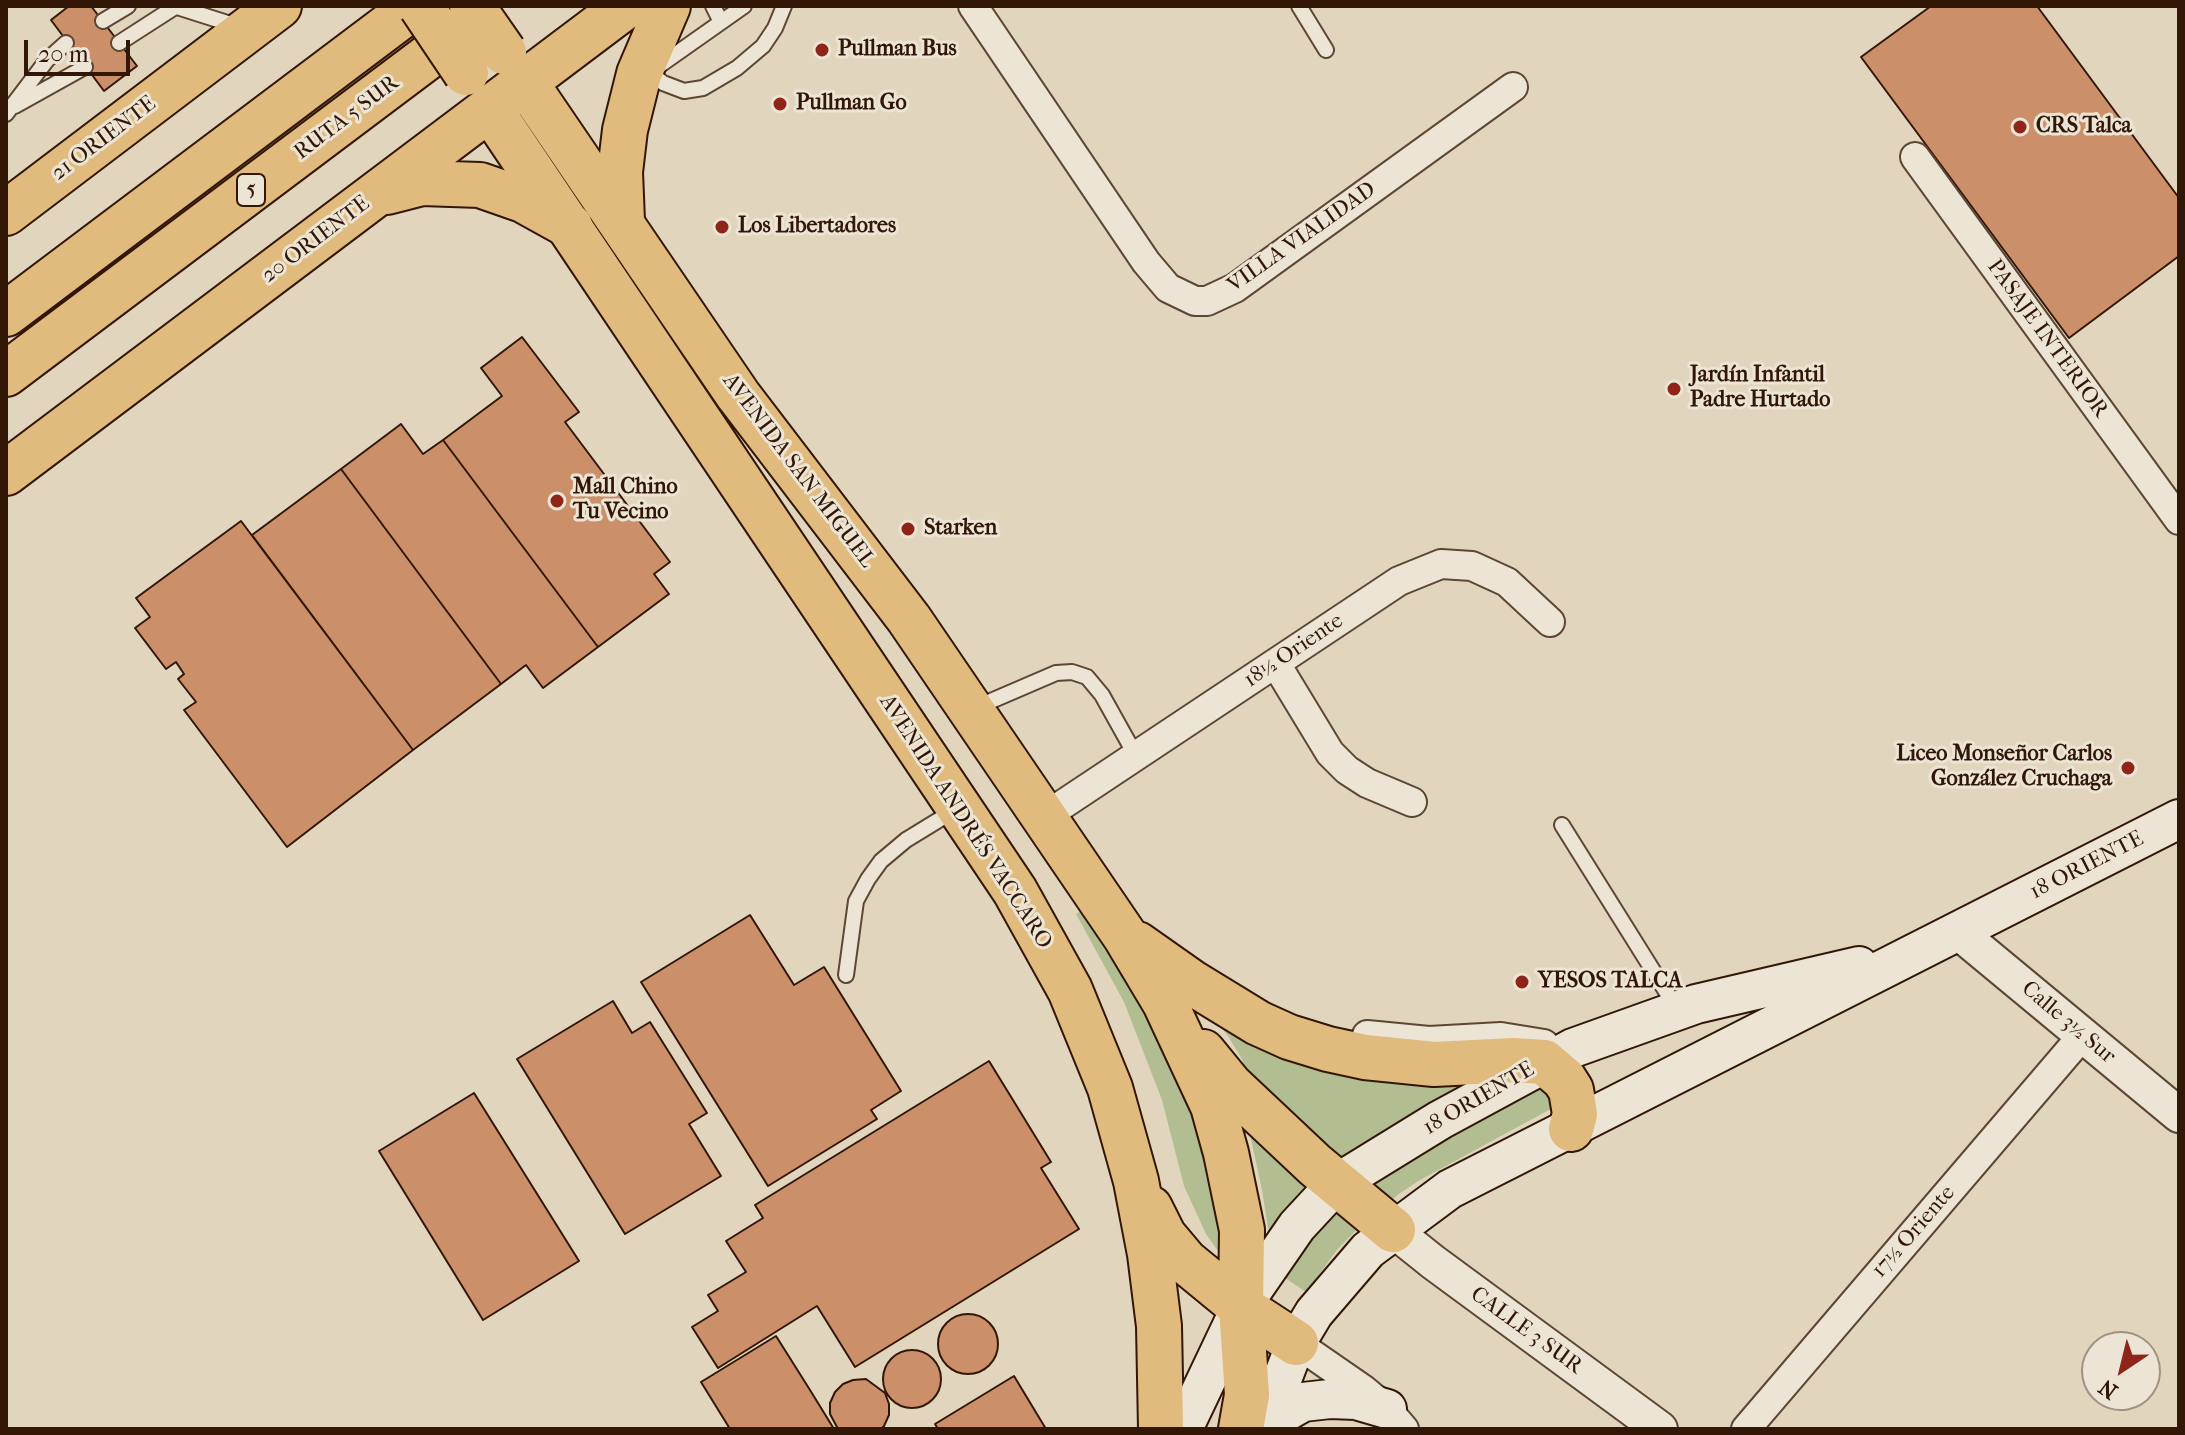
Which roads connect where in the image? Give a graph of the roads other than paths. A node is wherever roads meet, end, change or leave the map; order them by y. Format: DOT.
graph roads {
  1 [pos="128,6"];
  2 [pos="415,6"];
  3 [pos="421,6"];
  4 [pos="472,6"];
  5 [pos="496,6"];
  6 [pos="626,6"];
  7 [pos="668,6"];
  8 [pos="713,6"];
  9 [pos="744,6"];
  10 [pos="784,6"];
  11 [pos="973,6"];
  12 [pos="1299,6"];
  13 [pos="174,7"];
  14 [pos="264,18"];
  15 [pos="103,21"];
  16 [pos="721,22"];
  17 [pos="66,43"];
  18 [pos="119,43"];
  19 [pos="1326,50"];
  20 [pos="85,67"];
  21 [pos="514,67"];
  22 [pos="644,77"];
  23 [pos="1513,87"];
  24 [pos="490,109"];
  25 [pos="7,112"];
  26 [pos="1915,157"];
  27 [pos="374,197"];
  28 [pos="6,213"];
  29 [pos="622,221"];
  30 [pos="570,226"];
  31 [pos="6,314"];
  32 [pos="6,374"];
  33 [pos="6,473"];
  34 [pos="2179,520"];
  35 [pos="1550,622"];
  36 [pos="1276,664"];
  37 [pos="971,710"];
  38 [pos="1136,756"];
  39 [pos="1412,802"];
  40 [pos="959,807"];
  41 [pos="1051,812"];
  42 [pos="2179,819"];
  43 [pos="1562,825"];
  44 [pos="1957,931"];
  45 [pos="1125,936"];
  46 [pos="1909,956"];
  47 [pos="846,975"];
  48 [pos="1165,1003"];
  49 [pos="1677,1010"];
  50 [pos="2083,1035"];
  51 [pos="1556,1056"];
  52 [pos="2179,1115"];
  53 [pos="1571,1129"];
  54 [pos="1136,1181"];
  55 [pos="1336,1184"];
  56 [pos="1393,1230"];
  57 [pos="1241,1307"];
  58 [pos="1296,1343"];
  59 [pos="1395,1419"];
  60 [pos="1161,1429"];
  61 [pos="1183,1429"];
  62 [pos="1241,1429"];
  63 [pos="1265,1429"];
  64 [pos="1660,1429"];
  65 [pos="1746,1429"];
  1 -- 15 [label="lane"];
  2 -- 31 [label="main road, 5"];
  3 -- 24 [label="main road, bridge"];
  4 -- 21 [label="main road, AVENIDA SAN MIGUEL, bridge"];
  5 -- 32 [label="main road, RUTA 5 SUR / 5"];
  6 -- 21 [label="main road, 20 ORIENTE"];
  7 -- 22 [label="main road"];
  8 -- 16 [label="lane"];
  9 -- 16 [label="lane"];
  10 -- 22 [label="lane"];
  11 -- 23 [label="street, VILLA VIALIDAD"];
  12 -- 19 [label="lane"];
  13 -- 14 [label="lane"];
  13 -- 18 [label="lane"];
  14 -- 28 [label="main road, 21 ORIENTE"];
  16 -- 22 [label="lane"];
  17 -- 25 [label="lane"];
  20 -- 25 [label="lane"];
  21 -- 24 [label="main road, 20 ORIENTE"];
  21 -- 29 [label="main road, AVENIDA SAN MIGUEL"];
  22 -- 29 [label="main road"];
  24 -- 27 [label="main road, 20 ORIENTE"];
  24 -- 30 [label="main road"];
  26 -- 34 [label="street, PASAJE INTERIOR"];
  27 -- 30 [label="main road"];
  27 -- 33 [label="main road, 20 ORIENTE"];
  29 -- 37 [label="main road, AVENIDA SAN MIGUEL"];
  30 -- 40 [label="main road, AVENIDA ANDRÉS VACCARO"];
  35 -- 36 [label="street, 18½ Oriente"];
  36 -- 38 [label="street, 18½ Oriente"];
  36 -- 39 [label="street"];
  37 -- 38 [label="lane"];
  37 -- 41 [label="main road, AVENIDA SAN MIGUEL"];
  38 -- 41 [label="street, 18½ Oriente"];
  40 -- 47 [label="lane"];
  40 -- 54 [label="main road, AVENIDA ANDRÉS VACCARO"];
  41 -- 45 [label="main road, AVENIDA SAN MIGUEL"];
  41 -- 51 [label="street"];
  42 -- 44 [label="main road, 18 ORIENTE"];
  43 -- 49 [label="lane"];
  44 -- 46 [label="main road, 18 ORIENTE"];
  44 -- 50 [label="street, Calle 3½ Sur"];
  45 -- 48 [label="main road"];
  45 -- 51 [label="main road"];
  46 -- 49 [label="main road, 18 ORIENTE"];
  46 -- 53 [label="main road, 18 ORIENTE"];
  48 -- 55 [label="main road"];
  48 -- 57 [label="main road"];
  49 -- 51 [label="main road, 18 ORIENTE"];
  50 -- 52 [label="street, Calle 3½ Sur"];
  50 -- 65 [label="street, 17½ Oriente"];
  51 -- 53 [label="main road"];
  51 -- 55 [label="main road, 18 ORIENTE"];
  53 -- 56 [label="main road, 18 ORIENTE"];
  54 -- 57 [label="main road"];
  54 -- 60 [label="main road, AVENIDA ANDRÉS VACCARO"];
  55 -- 56 [label="main road"];
  55 -- 57 [label="main road, 18 ORIENTE"];
  56 -- 58 [label="main road, 18 ORIENTE"];
  56 -- 64 [label="street, CALLE 3 SUR"];
  57 -- 58 [label="main road"];
  57 -- 61 [label="main road, 18 ORIENTE"];
  57 -- 62 [label="main road"];
  58 -- 59 [label="street"];
  58 -- 63 [label="main road, 18 ORIENTE"];
  59 -- 63 [label="main road"];
}
